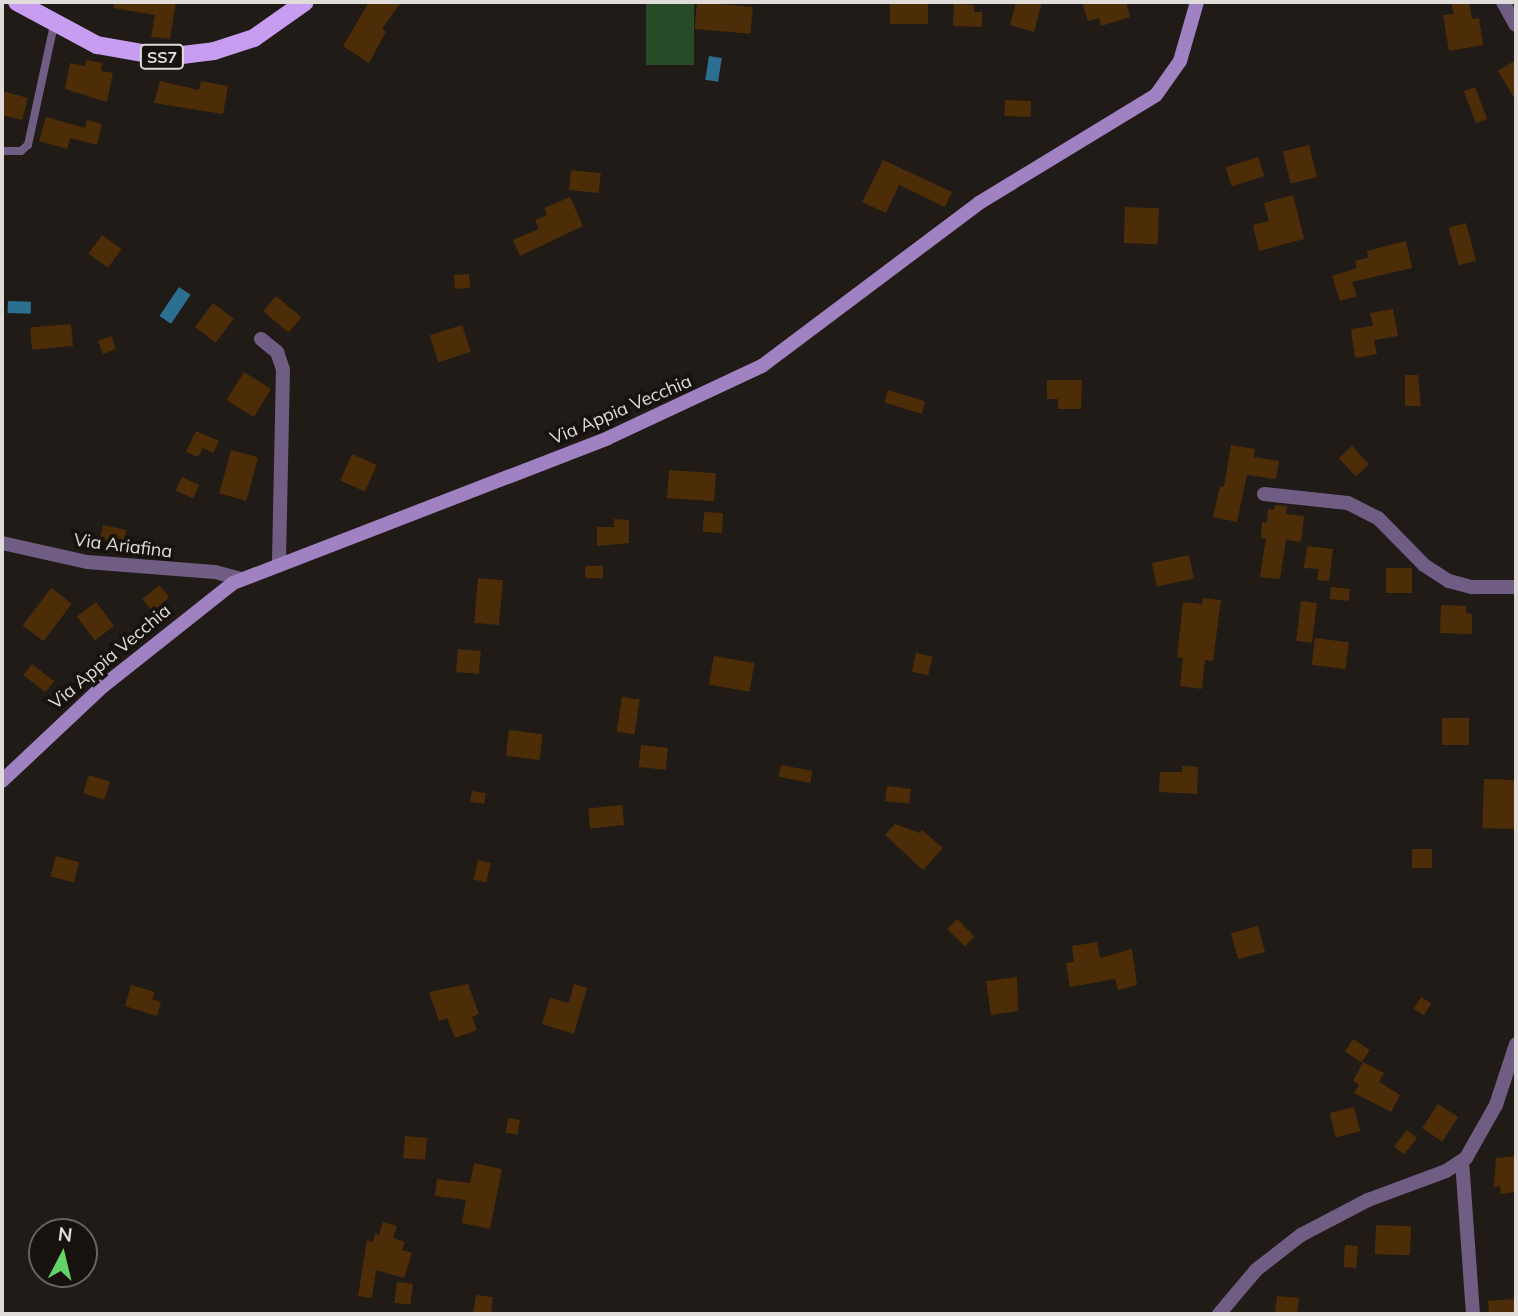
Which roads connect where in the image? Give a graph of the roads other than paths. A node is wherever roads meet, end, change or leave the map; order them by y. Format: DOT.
graph roads {
  1 [pos="17,2"];
  2 [pos="305,2"];
  3 [pos="1198,2"];
  4 [pos="1503,2"];
  5 [pos="1516,25"];
  6 [pos="54,26"];
  7 [pos="2,151"];
  8 [pos="261,339"];
  9 [pos="1264,494"];
  10 [pos="2,543"];
  11 [pos="279,562"];
  12 [pos="241,579"];
  13 [pos="1516,587"];
  14 [pos="2,781"];
  15 [pos="1516,1044"];
  16 [pos="1462,1161"];
  17 [pos="1219,1314"];
  18 [pos="1473,1314"];
  1 -- 6 [label="main road, SS7"];
  2 -- 6 [label="main road, SS7"];
  3 -- 11 [label="main road, Via Appia Vecchia"];
  4 -- 5 [label="street"];
  6 -- 7 [label="lane"];
  8 -- 11 [label="street"];
  9 -- 13 [label="street"];
  10 -- 12 [label="street, Via Ariafina"];
  11 -- 12 [label="main road, Via Appia Vecchia"];
  12 -- 14 [label="main road, Via Appia Vecchia"];
  15 -- 16 [label="street"];
  16 -- 17 [label="street"];
  16 -- 18 [label="street"];
}
